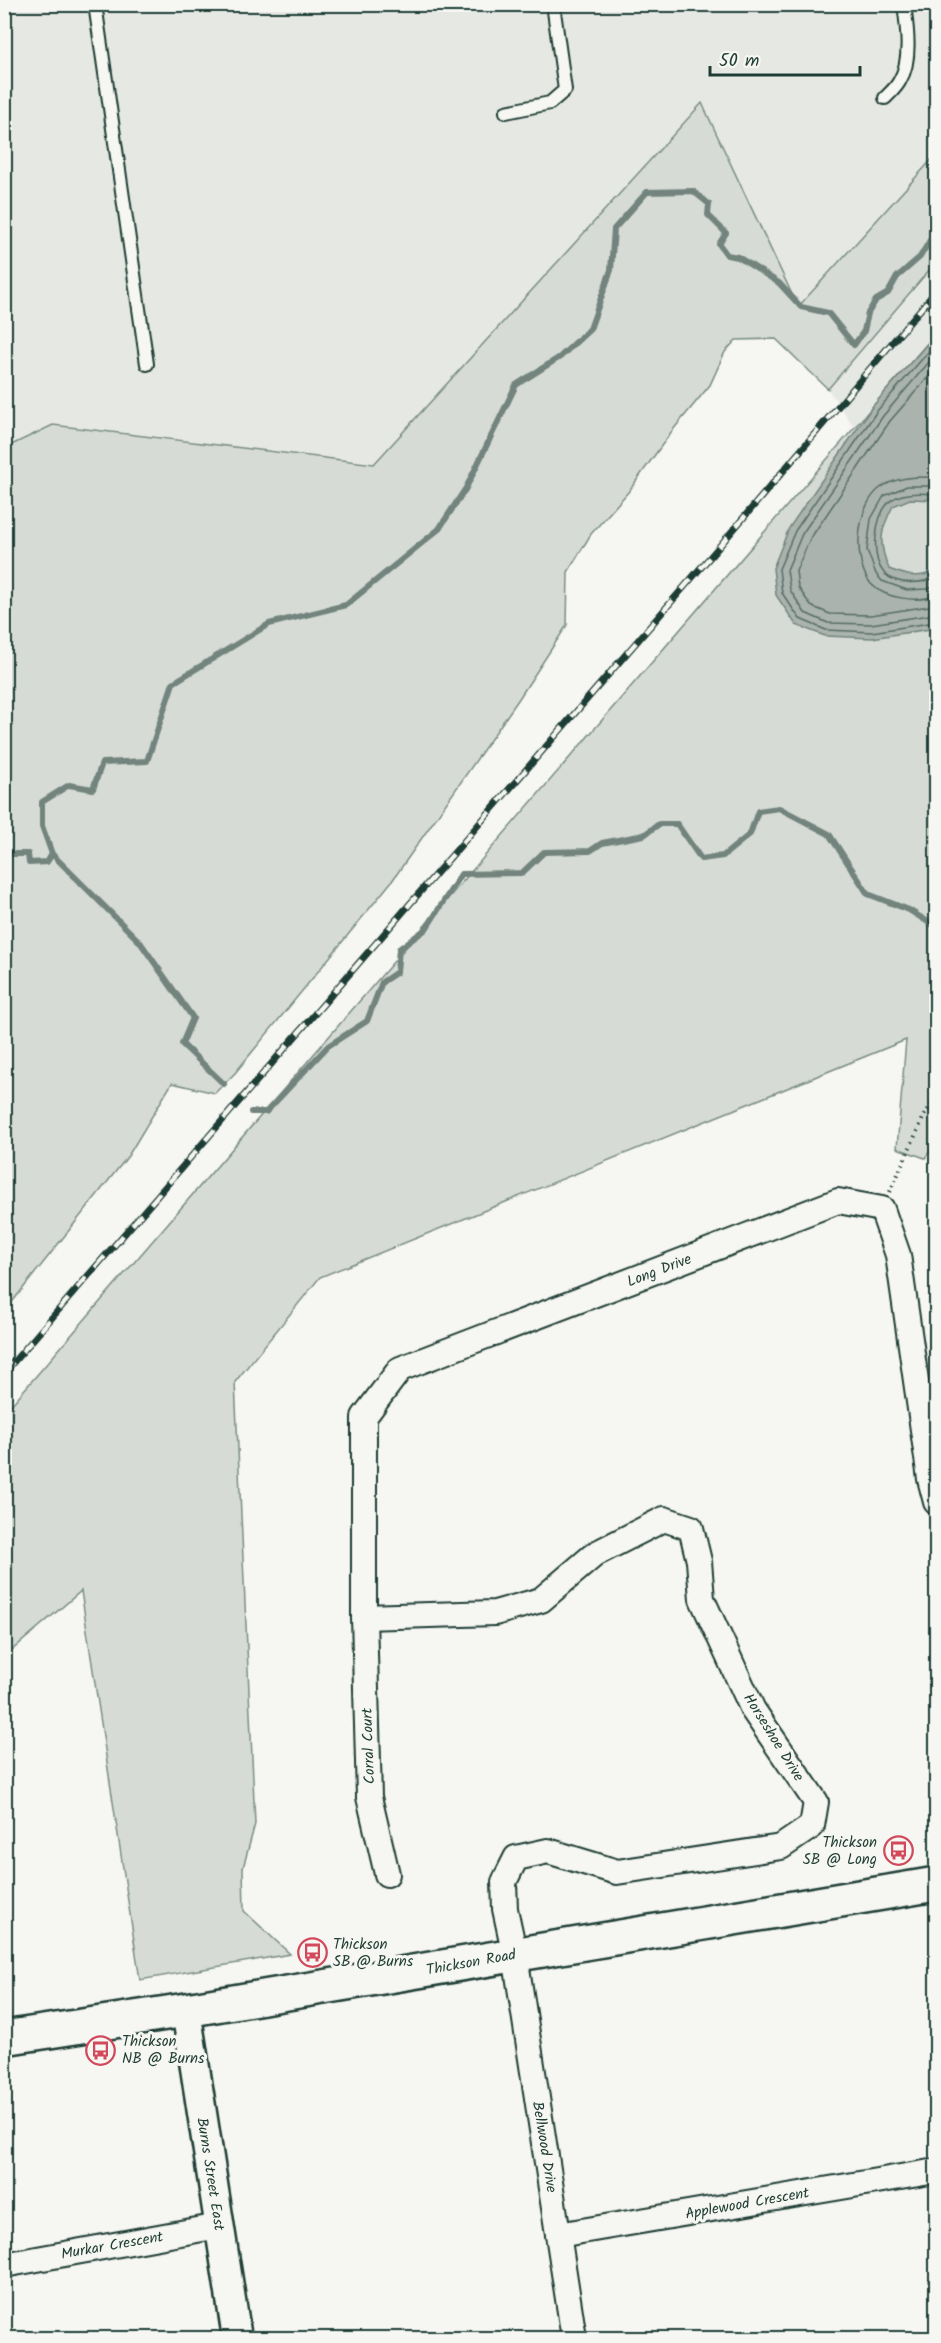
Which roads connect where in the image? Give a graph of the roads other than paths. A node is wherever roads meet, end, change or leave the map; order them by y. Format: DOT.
graph roads {
  1 [pos="95,4"];
  2 [pos="553,4"];
  3 [pos="904,4"];
  4 [pos="885,98"];
  5 [pos="506,112"];
  6 [pos="147,364"];
  7 [pos="936,1502"];
  8 [pos="364,1617"];
  9 [pos="387,1874"];
  10 [pos="936,1884"];
  11 [pos="515,1955"];
  12 [pos="186,2010"];
  13 [pos="4,2038"];
  14 [pos="936,2170"];
  15 [pos="219,2226"];
  16 [pos="558,2235"];
  17 [pos="4,2265"];
  18 [pos="237,2338"];
  19 [pos="574,2338"];
  1 -- 6 [label="lane"];
  2 -- 5 [label="lane"];
  3 -- 4 [label="lane"];
  7 -- 8 [label="street, Long Drive"];
  8 -- 9 [label="street, Corral Court"];
  8 -- 11 [label="street, Horseshoe Drive"];
  10 -- 11 [label="main road, Thickson Road"];
  11 -- 12 [label="main road, Thickson Road"];
  11 -- 16 [label="street, Bellwood Drive"];
  12 -- 13 [label="main road, Thickson Road"];
  12 -- 15 [label="street, Burns Street East"];
  14 -- 16 [label="street, Applewood Crescent"];
  15 -- 17 [label="street, Murkar Crescent"];
  15 -- 18 [label="street, Burns Street East"];
  16 -- 19 [label="street, Bellwood Drive"];
}
